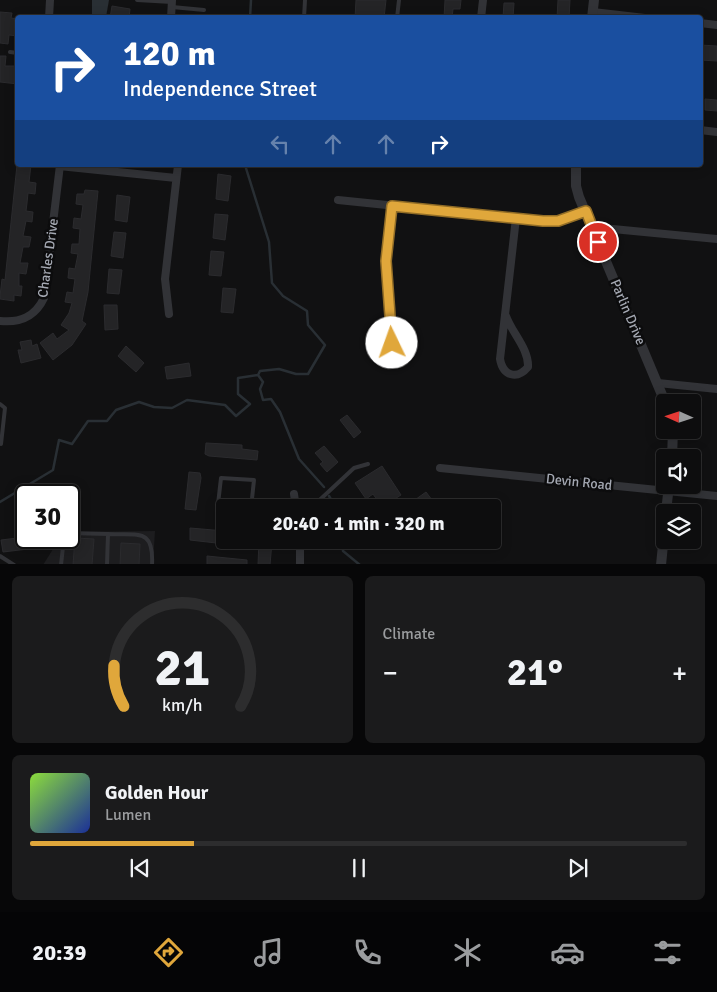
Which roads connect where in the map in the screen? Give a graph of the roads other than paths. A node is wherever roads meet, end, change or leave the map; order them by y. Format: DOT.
graph roads {
  1 [pos="50,0"];
  2 [pos="137,0"];
  3 [pos="305,0"];
  4 [pos="399,0"];
  5 [pos="483,0"];
  6 [pos="594,0"];
  7 [pos="172,3"];
  8 [pos="204,10"];
  9 [pos="49,15"];
  10 [pos="304,15"];
  11 [pos="397,15"];
  12 [pos="481,15"];
  13 [pos="592,15"];
  14 [pos="703,23"];
  15 [pos="717,25"];
  16 [pos="10,52"];
  17 [pos="15,53"];
  18 [pos="703,130"];
  19 [pos="717,132"];
  20 [pos="60,167"];
  21 [pos="70,167"];
  22 [pos="178,167"];
  23 [pos="576,167"];
  24 [pos="176,178"];
  25 [pos="338,200"];
  26 [pos="392,206"];
  27 [pos="586,211"];
  28 [pos="516,218"];
  29 [pos="592,226"];
  30 [pos="717,239"];
  31 [pos="169,314"];
  32 [pos="506,316"];
  33 [pos="0,321"];
  34 [pos="388,354"];
  35 [pos="658,383"];
  36 [pos="717,389"];
  37 [pos="663,394"];
  38 [pos="0,404"];
  39 [pos="1,444"];
  40 [pos="368,464"];
  41 [pos="440,468"];
  42 [pos="656,487"];
  43 [pos="701,493"];
  44 [pos="294,494"];
  45 [pos="717,496"];
  46 [pos="219,499"];
  47 [pos="252,499"];
  48 [pos="295,499"];
  49 [pos="321,499"];
  50 [pos="80,533"];
  51 [pos="108,534"];
  52 [pos="63,549"];
  53 [pos="300,549"];
  54 [pos="663,549"];
  55 [pos="0,556"];
  56 [pos="14,564"];
  57 [pos="61,564"];
  58 [pos="106,564"];
  59 [pos="152,564"];
  60 [pos="300,564"];
  61 [pos="661,564"];
  1 -- 9 [label="street"];
  2 -- 7 [label="lane"];
  3 -- 10 [label="lane"];
  4 -- 11 [label="lane"];
  5 -- 12 [label="street"];
  6 -- 13 [label="street"];
  7 -- 8 [label="lane"];
  14 -- 15 [label="street"];
  16 -- 17 [label="lane"];
  18 -- 19 [label="street"];
  20 -- 33 [label="street, Charles Drive"];
  21 -- 24 [label="street"];
  22 -- 24 [label="street"];
  23 -- 27 [label="street, Parlin Drive"];
  24 -- 31 [label="street"];
  25 -- 26 [label="street"];
  26 -- 28 [label="street"];
  26 -- 34 [label="street"];
  27 -- 28 [label="street"];
  27 -- 29 [label="street, Parlin Drive"];
  28 -- 32 [label="street"];
  29 -- 30 [label="street"];
  29 -- 35 [label="street, Parlin Drive"];
  32 -- 32 [label="street"];
  35 -- 36 [label="street"];
  35 -- 37 [label="street, Parlin Drive"];
  38 -- 39 [label="lane"];
  40 -- 49 [label="lane"];
  41 -- 42 [label="street, Devin Road"];
  43 -- 45 [label="street, Devin Road"];
  44 -- 48 [label="street"];
  46 -- 47 [label="lane"];
  50 -- 51 [label="lane"];
  51 -- 58 [label="lane"];
  51 -- 59 [label="lane"];
  52 -- 57 [label="lane"];
  53 -- 60 [label="street"];
  54 -- 61 [label="street"];
  55 -- 56 [label="lane"];
}
